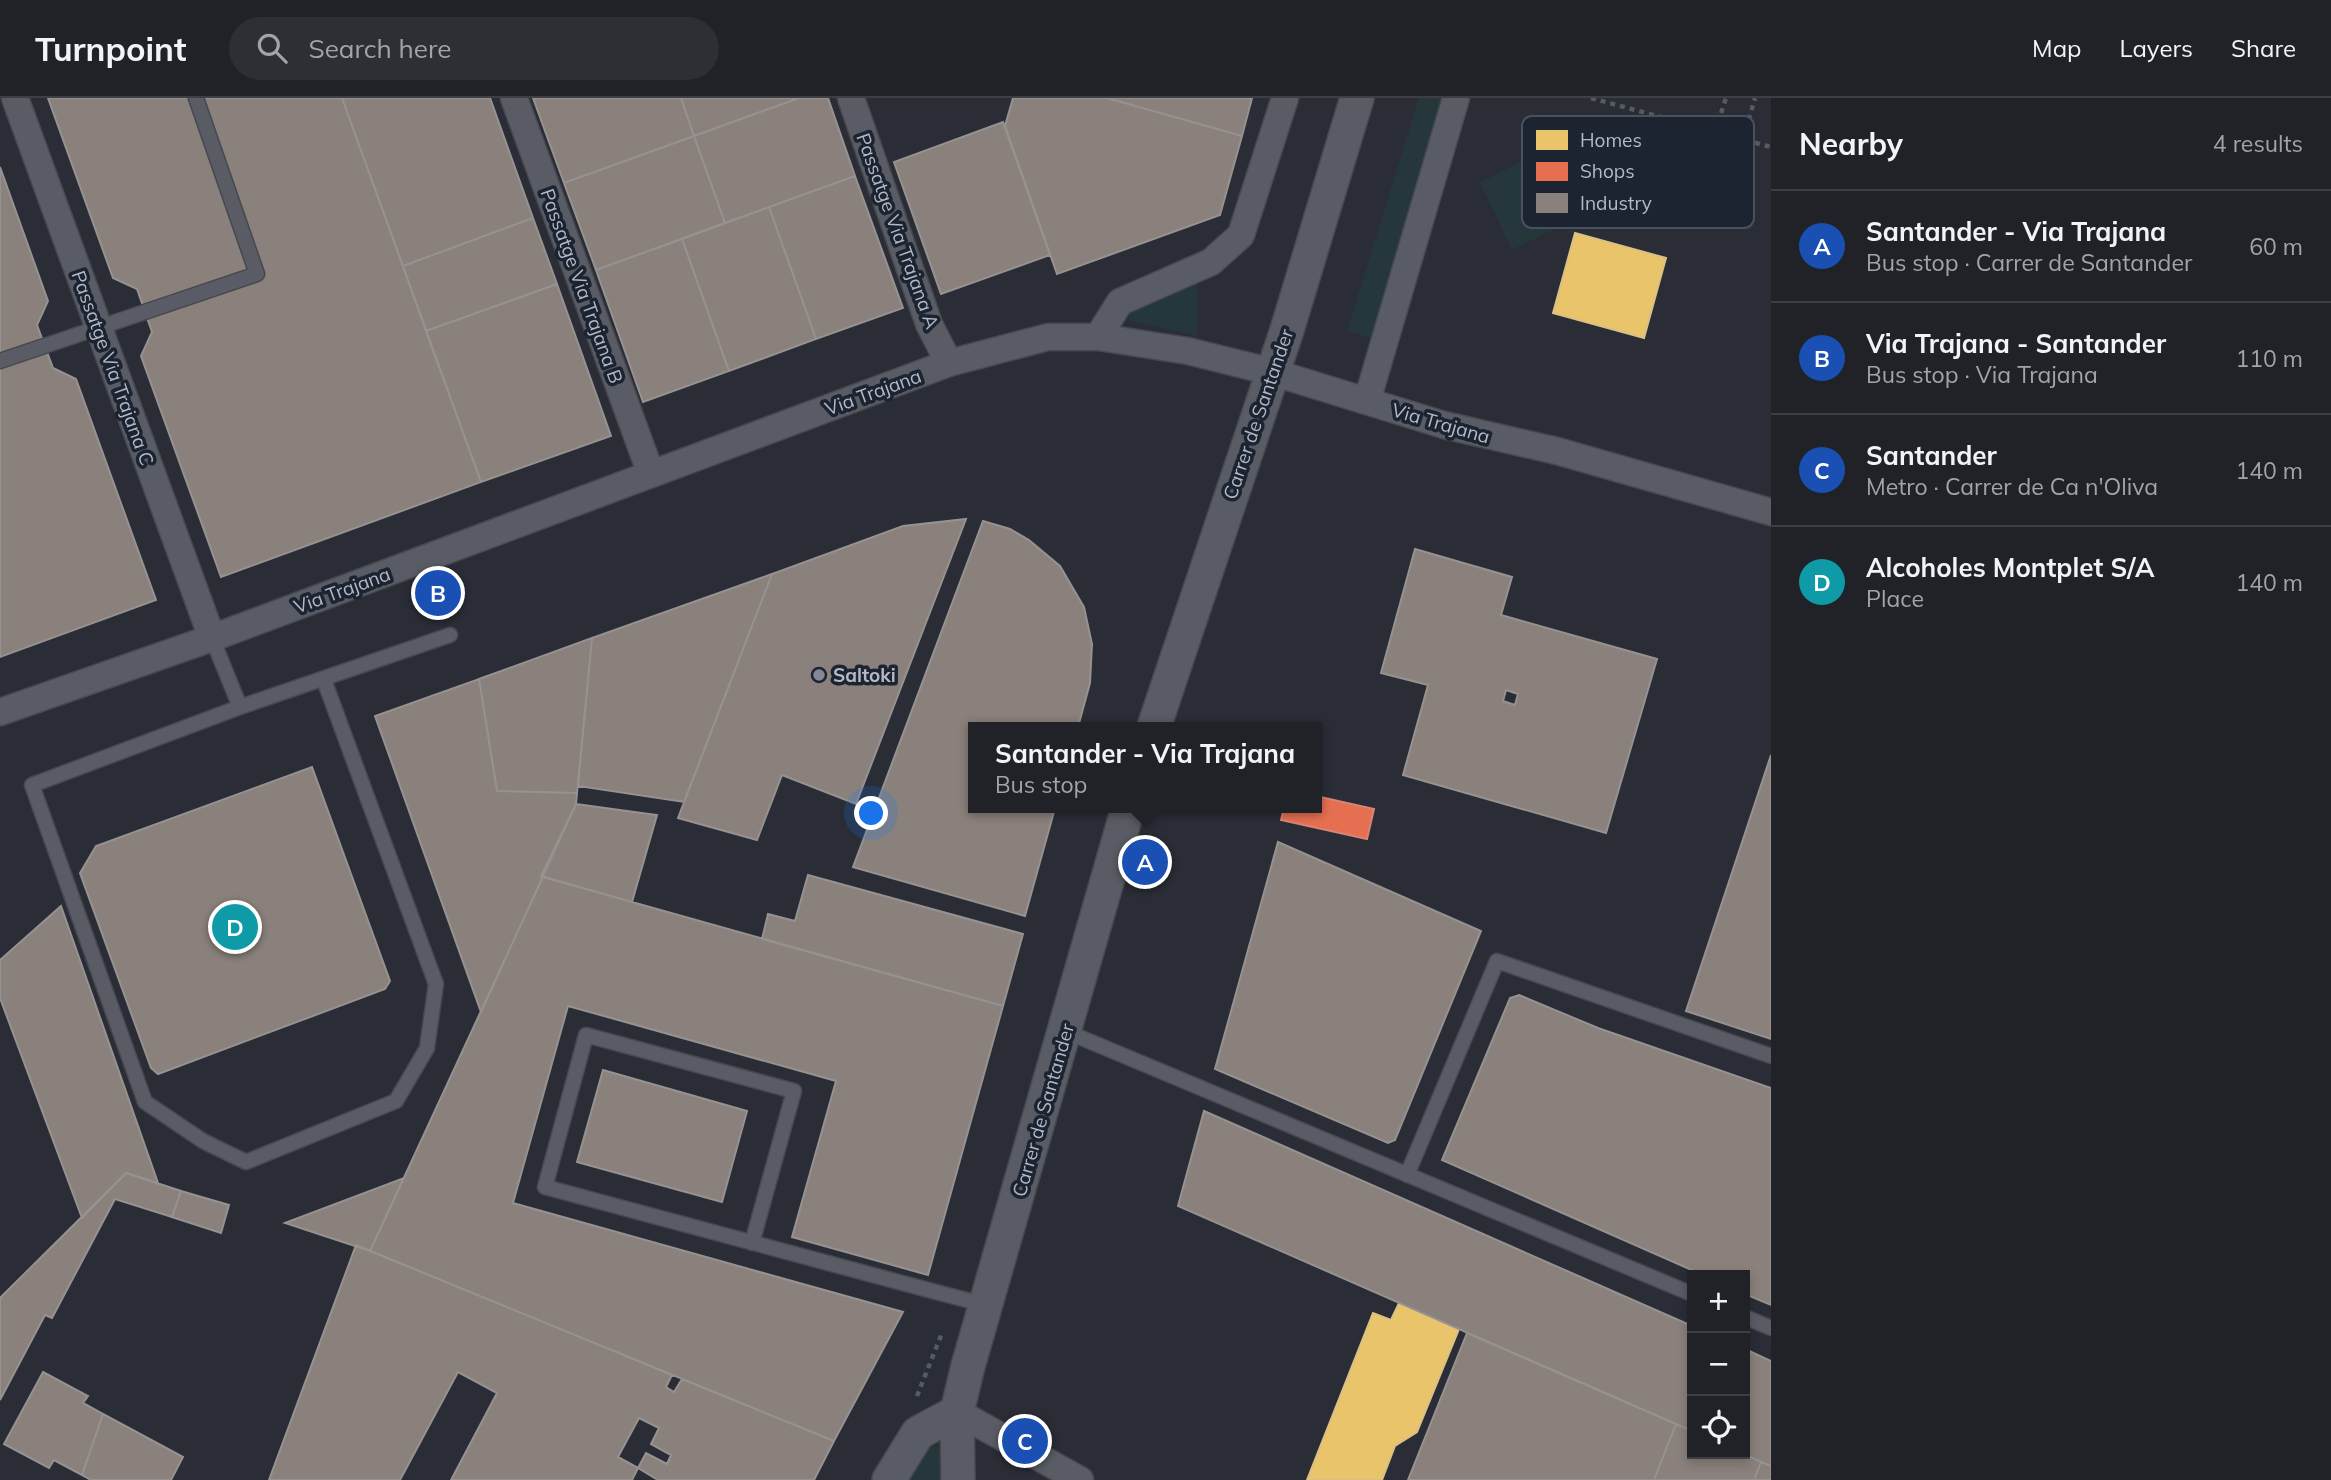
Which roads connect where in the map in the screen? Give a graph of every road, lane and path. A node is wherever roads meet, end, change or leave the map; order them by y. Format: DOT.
graph roads {
  1 [pos="15,98"];
  2 [pos="196,98"];
  3 [pos="514,98"];
  4 [pos="851,98"];
  5 [pos="1285,98"];
  6 [pos="1357,98"];
  7 [pos="1456,98"];
  8 [pos="1591,98"];
  9 [pos="1726,98"];
  10 [pos="1755,98"];
  11 [pos="1657,116"];
  12 [pos="1720,116"];
  13 [pos="1750,116"];
  14 [pos="1754,142"];
  15 [pos="1771,147"];
  16 [pos="98,327"];
  17 [pos="1098,337"];
  18 [pos="0,361"];
  19 [pos="949,363"];
  20 [pos="1272,372"];
  21 [pos="1367,401"];
  22 [pos="651,474"];
  23 [pos="1771,512"];
  24 [pos="450,635"];
  25 [pos="212,638"];
  26 [pos="324,680"];
  27 [pos="240,707"];
  28 [pos="0,712"];
  29 [pos="1156,722"];
  30 [pos="1127,813"];
  31 [pos="1065,1031"];
  32 [pos="1771,1056"];
  33 [pos="1407,1175"];
  34 [pos="752,1243"];
  35 [pos="1687,1292"];
  36 [pos="987,1305"];
  37 [pos="1750,1319"];
  38 [pos="1771,1328"];
  39 [pos="957,1412"];
  40 [pos="889,1480"];
  41 [pos="958,1480"];
  42 [pos="1080,1480"];
  1 -- 16 [label="street, Passatge Via Trajana C"];
  2 -- 16 [label="lane"];
  3 -- 22 [label="street, Passatge Via Trajana B"];
  4 -- 19 [label="street, Passatge Via Trajana A"];
  5 -- 17 [label="street"];
  6 -- 20 [label="street, Carrer de Santander"];
  7 -- 21 [label="street"];
  8 -- 11 [label="path"];
  9 -- 12 [label="path"];
  10 -- 13 [label="path"];
  14 -- 15 [label="path"];
  16 -- 18 [label="lane"];
  16 -- 25 [label="street, Passatge Via Trajana C"];
  17 -- 19 [label="street, Via Trajana"];
  17 -- 20 [label="street, Via Trajana"];
  19 -- 22 [label="street, Via Trajana"];
  20 -- 21 [label="street, Via Trajana"];
  20 -- 29 [label="street, Carrer de Santander"];
  21 -- 23 [label="street, Via Trajana"];
  22 -- 25 [label="street, Via Trajana"];
  24 -- 26 [label="lane"];
  25 -- 27 [label="lane"];
  25 -- 28 [label="street, Via Trajana"];
  26 -- 27 [label="lane"];
  26 -- 27 [label="lane"];
  30 -- 31 [label="street, Carrer de Santander"];
  31 -- 33 [label="lane"];
  31 -- 36 [label="street, Carrer de Santander"];
  32 -- 33 [label="lane"];
  33 -- 35 [label="lane"];
  34 -- 34 [label="lane"];
  34 -- 36 [label="lane"];
  36 -- 39 [label="street, Carrer de Santander"];
  37 -- 38 [label="lane"];
  39 -- 40 [label="street"];
  39 -- 41 [label="street, Carrer de Santander"];
  39 -- 42 [label="street"];
}
